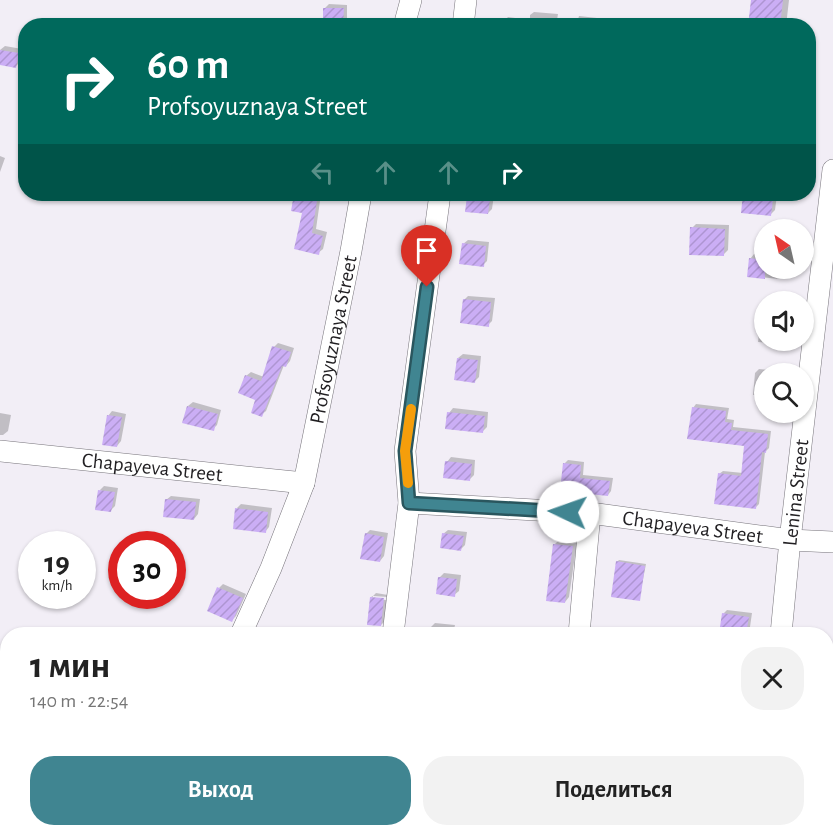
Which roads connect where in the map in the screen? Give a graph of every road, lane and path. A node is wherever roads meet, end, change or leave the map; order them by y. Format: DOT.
graph roads {
  1 [pos="411,0"];
  2 [pos="466,0"];
  3 [pos="406,18"];
  4 [pos="464,18"];
  5 [pos="833,170"];
  6 [pos="360,201"];
  7 [pos="439,201"];
  8 [pos="0,451"];
  9 [pos="304,483"];
  10 [pos="409,503"];
  11 [pos="590,513"];
  12 [pos="790,540"];
  13 [pos="833,542"];
  14 [pos="245,627"];
  15 [pos="394,627"];
  16 [pos="580,627"];
  17 [pos="782,627"];
  1 -- 3 [label="street"];
  2 -- 4 [label="street"];
  5 -- 12 [label="street, Lenina Street"];
  6 -- 9 [label="street, Profsoyuznaya Street"];
  7 -- 10 [label="street"];
  8 -- 9 [label="street, Chapayeva Street"];
  9 -- 14 [label="street, Profsoyuznaya Street"];
  10 -- 11 [label="street, Chapayeva Street"];
  10 -- 15 [label="street"];
  11 -- 12 [label="street, Chapayeva Street"];
  11 -- 16 [label="street"];
  12 -- 13 [label="street, Chapayeva Street"];
  12 -- 17 [label="street, Lenina Street"];
}
